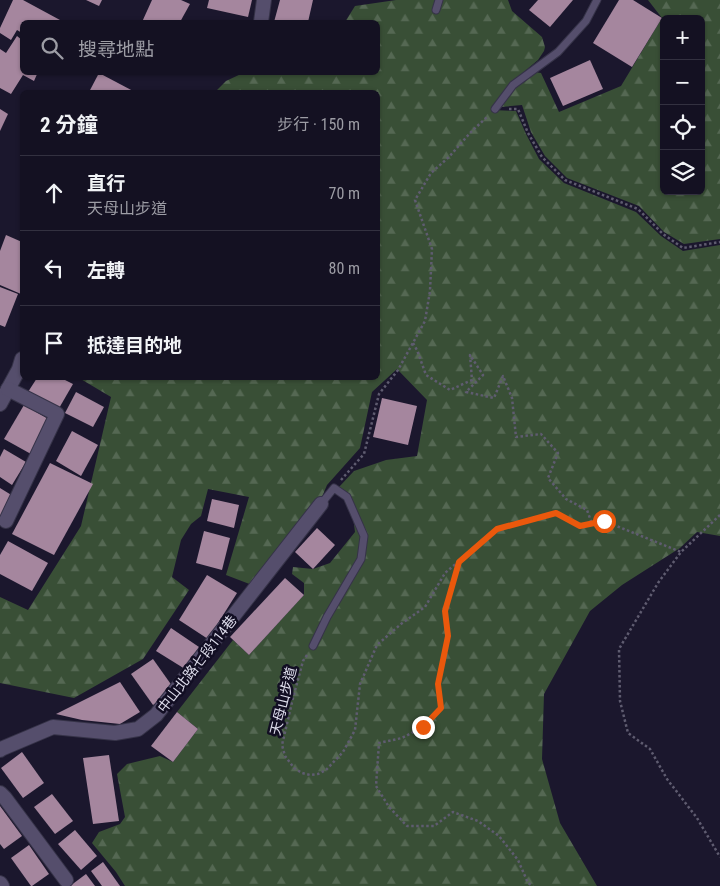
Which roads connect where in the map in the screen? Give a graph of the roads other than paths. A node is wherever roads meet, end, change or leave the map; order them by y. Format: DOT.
graph roads {
  1 [pos="264,0"];
  2 [pos="438,0"];
  3 [pos="597,0"];
  4 [pos="436,10"];
  5 [pos="261,20"];
  6 [pos="495,109"];
  7 [pos="20,366"];
  8 [pos="8,389"];
  9 [pos="0,404"];
  10 [pos="321,504"];
  11 [pos="6,521"];
  12 [pos="313,646"];
  13 [pos="0,750"];
  14 [pos="0,793"];
  15 [pos="66,880"];
  1 -- 5 [label="street"];
  2 -- 4 [label="lane"];
  3 -- 6 [label="lane"];
  7 -- 8 [label="street"];
  8 -- 9 [label="street"];
  8 -- 11 [label="street"];
  10 -- 12 [label="lane"];
  10 -- 13 [label="street, 中山北路七段114巷"];
  14 -- 15 [label="street"];
}
